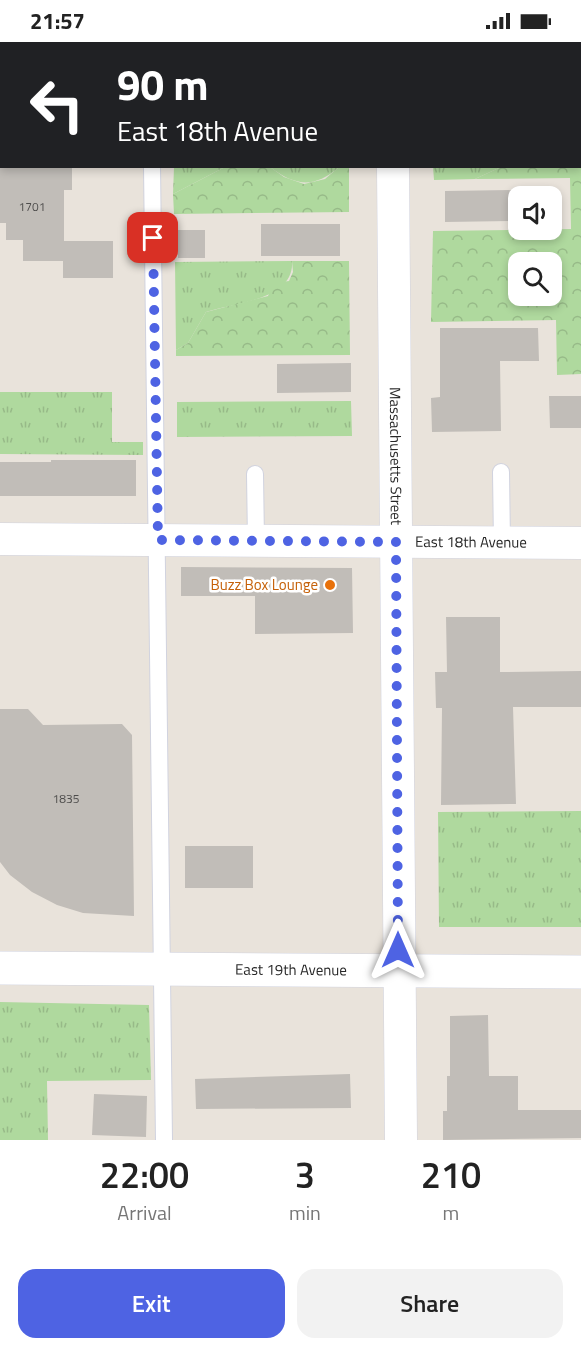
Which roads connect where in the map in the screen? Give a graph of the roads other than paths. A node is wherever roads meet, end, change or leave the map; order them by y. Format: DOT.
graph roads {
  1 [pos="152,168"];
  2 [pos="393,168"];
  3 [pos="501,472"];
  4 [pos="255,474"];
  5 [pos="0,539"];
  6 [pos="158,540"];
  7 [pos="256,541"];
  8 [pos="396,542"];
  9 [pos="502,543"];
  10 [pos="581,543"];
  11 [pos="0,968"];
  12 [pos="161,969"];
  13 [pos="398,971"];
  14 [pos="581,972"];
  15 [pos="164,1140"];
  16 [pos="401,1140"];
  1 -- 6 [label="lane"];
  2 -- 8 [label="street, Massachusetts Street"];
  3 -- 9 [label="lane"];
  4 -- 7 [label="lane"];
  5 -- 6 [label="street, East 18th Avenue"];
  6 -- 7 [label="street, East 18th Avenue"];
  6 -- 12 [label="lane"];
  7 -- 8 [label="street, East 18th Avenue"];
  8 -- 9 [label="street, East 18th Avenue"];
  8 -- 13 [label="street, Massachusetts Street"];
  9 -- 10 [label="street, East 18th Avenue"];
  11 -- 12 [label="street, East 19th Avenue"];
  12 -- 13 [label="street, East 19th Avenue"];
  12 -- 15 [label="lane"];
  13 -- 14 [label="street, East 19th Avenue"];
  13 -- 16 [label="street, Massachusetts Street"];
}
